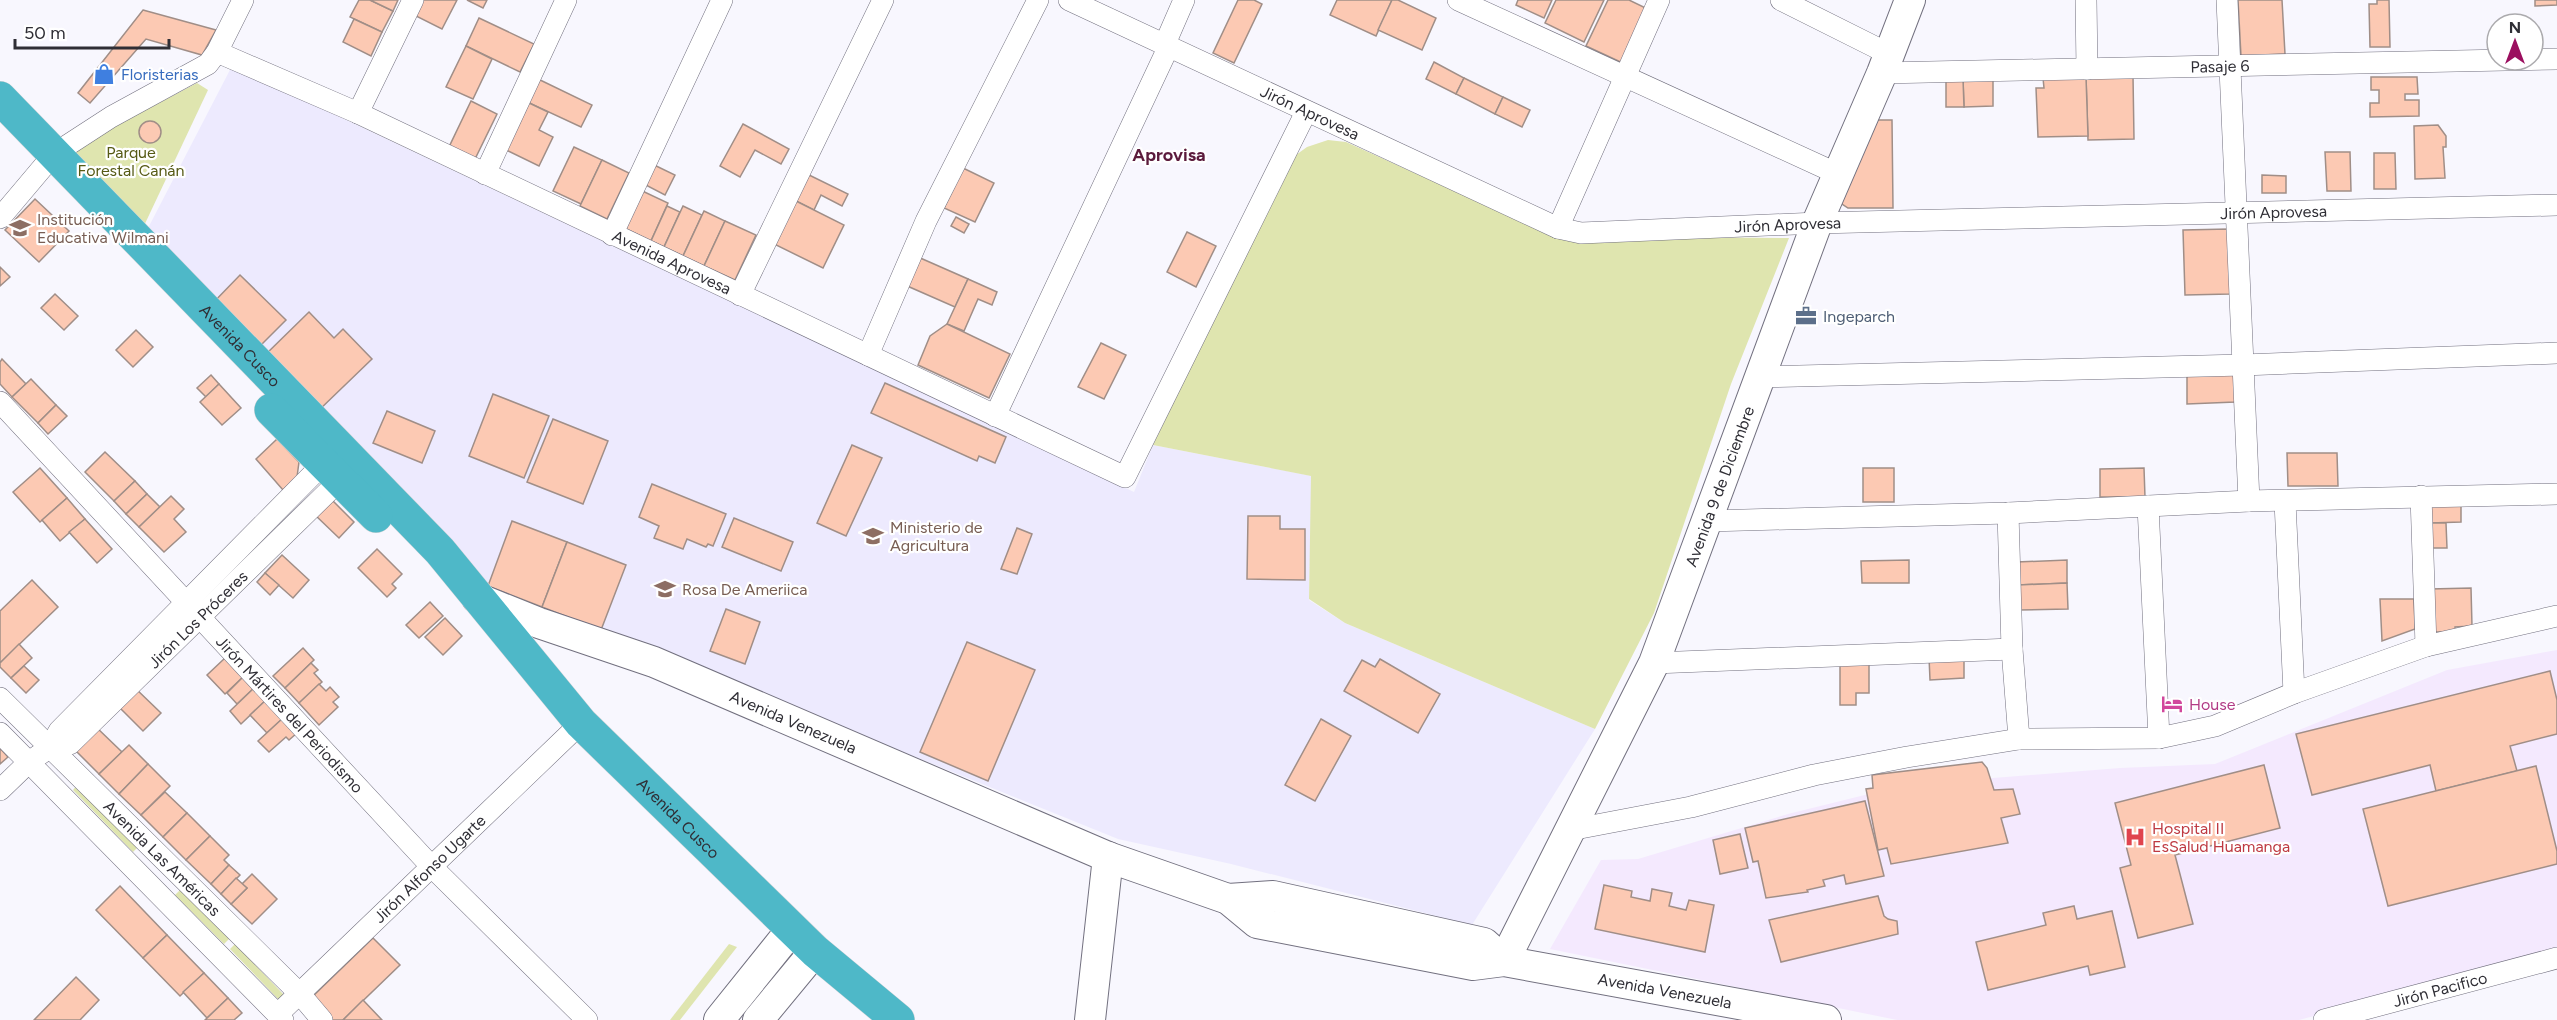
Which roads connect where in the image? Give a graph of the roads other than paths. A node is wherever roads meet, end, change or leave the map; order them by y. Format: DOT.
graph roads {
  1 [pos="243,0"];
  2 [pos="413,0"];
  3 [pos="566,0"];
  4 [pos="722,0"];
  5 [pos="883,0"];
  6 [pos="1038,0"];
  7 [pos="1069,0"];
  8 [pos="1184,0"];
  9 [pos="1458,0"];
  10 [pos="1659,0"];
  11 [pos="1781,0"];
  12 [pos="1910,0"];
  13 [pos="2086,0"];
  14 [pos="2227,0"];
  15 [pos="1166,47"];
  16 [pos="218,52"];
  17 [pos="2557,59"];
  18 [pos="1885,63"];
  19 [pos="2230,67"];
  20 [pos="2087,69"];
  21 [pos="1626,78"];
  22 [pos="0,98"];
  23 [pos="1306,112"];
  24 [pos="358,113"];
  25 [pos="0,131"];
  26 [pos="47,163"];
  27 [pos="485,174"];
  28 [pos="1838,174"];
  29 [pos="2557,205"];
  30 [pos="2236,212"];
  31 [pos="0,218"];
  32 [pos="1817,224"];
  33 [pos="1558,228"];
  34 [pos="612,235"];
  35 [pos="740,295"];
  36 [pos="2557,353"];
  37 [pos="868,355"];
  38 [pos="2243,364"];
  39 [pos="1760,377"];
  40 [pos="0,402"];
  41 [pos="994,416"];
  42 [pos="331,472"];
  43 [pos="2557,494"];
  44 [pos="2421,496"];
  45 [pos="2249,501"];
  46 [pos="2285,502"];
  47 [pos="2148,506"];
  48 [pos="2008,513"];
  49 [pos="1708,521"];
  50 [pos="477,598"];
  51 [pos="186,602"];
  52 [pos="2557,616"];
  53 [pos="200,618"];
  54 [pos="2426,646"];
  55 [pos="2012,649"];
  56 [pos="1654,663"];
  57 [pos="2294,693"];
  58 [pos="0,698"];
  59 [pos="581,723"];
  60 [pos="0,733"];
  61 [pos="2159,738"];
  62 [pos="2019,739"];
  63 [pos="49,748"];
  64 [pos="29,762"];
  65 [pos="0,790"];
  66 [pos="1570,830"];
  67 [pos="1108,856"];
  68 [pos="431,866"];
  69 [pos="803,940"];
  70 [pos="2557,958"];
  71 [pos="1504,961"];
  72 [pos="300,993"];
  73 [pos="281,1017"];
  74 [pos="322,1020"];
  75 [pos="587,1020"];
  76 [pos="719,1020"];
  77 [pos="758,1020"];
  78 [pos="898,1020"];
  79 [pos="1090,1020"];
  80 [pos="1826,1020"];
  81 [pos="2324,1020"];
  1 -- 16 [label="street"];
  2 -- 24 [label="street"];
  3 -- 27 [label="street"];
  4 -- 34 [label="street"];
  5 -- 35 [label="street"];
  6 -- 37 [label="street"];
  7 -- 15 [label="street, Jirón Aprovesa"];
  8 -- 15 [label="street"];
  9 -- 21 [label="street"];
  10 -- 21 [label="street"];
  11 -- 18 [label="street"];
  12 -- 18 [label="street, Avenida 9 de Diciembre"];
  13 -- 20 [label="street"];
  14 -- 19 [label="street"];
  15 -- 23 [label="street, Jirón Aprovesa"];
  15 -- 41 [label="street"];
  16 -- 24 [label="street, Avenida Aprovesa"];
  16 -- 26 [label="street"];
  17 -- 19 [label="street, Pasaje 6"];
  18 -- 20 [label="street, Pasaje 6"];
  18 -- 28 [label="street, Avenida 9 de Diciembre"];
  19 -- 20 [label="street, Pasaje 6"];
  19 -- 30 [label="street"];
  21 -- 28 [label="street"];
  21 -- 33 [label="street"];
  22 -- 26 [label="highway, Avenida Cusco"];
  23 -- 33 [label="street, Jirón Aprovesa"];
  23 -- 41 [label="street, Avenida Aprovesa"];
  24 -- 27 [label="street, Avenida Aprovesa"];
  25 -- 26 [label="highway, Avenida Cusco"];
  26 -- 31 [label="street"];
  26 -- 42 [label="highway, Avenida Cusco"];
  26 -- 50 [label="highway, Avenida Cusco"];
  27 -- 34 [label="street, Avenida Aprovesa"];
  28 -- 32 [label="street, Avenida 9 de Diciembre"];
  29 -- 30 [label="street, Jirón Aprovesa"];
  30 -- 32 [label="street, Jirón Aprovesa"];
  30 -- 38 [label="street"];
  32 -- 33 [label="street, Jirón Aprovesa"];
  32 -- 39 [label="street, Avenida 9 de Diciembre"];
  34 -- 35 [label="street, Avenida Aprovesa"];
  35 -- 37 [label="street, Avenida Aprovesa"];
  36 -- 38 [label="street"];
  37 -- 41 [label="street, Avenida Aprovesa"];
  38 -- 39 [label="street"];
  38 -- 45 [label="street"];
  39 -- 49 [label="street, Avenida 9 de Diciembre"];
  40 -- 51 [label="street, Jirón Mártires del Periodismo"];
  42 -- 50 [label="highway, Avenida Cusco"];
  42 -- 51 [label="street, Jirón Los Próceres"];
  42 -- 53 [label="street, Jirón Los Próceres"];
  43 -- 44 [label="street"];
  44 -- 46 [label="street"];
  44 -- 54 [label="street"];
  45 -- 46 [label="street"];
  45 -- 47 [label="street"];
  46 -- 57 [label="street"];
  47 -- 48 [label="street"];
  47 -- 61 [label="street"];
  48 -- 49 [label="street"];
  48 -- 55 [label="street"];
  49 -- 56 [label="street, Avenida 9 de Diciembre"];
  50 -- 59 [label="highway, Avenida Cusco"];
  50 -- 67 [label="street, Avenida Venezuela"];
  51 -- 53 [label="street, Jirón Mártires del Periodismo"];
  51 -- 63 [label="street, Jirón Los Próceres"];
  52 -- 54 [label="street"];
  53 -- 63 [label="street, Jirón Los Próceres"];
  53 -- 68 [label="street, Jirón Mártires del Periodismo"];
  54 -- 57 [label="street"];
  55 -- 56 [label="street"];
  55 -- 62 [label="street"];
  56 -- 66 [label="street, Avenida 9 de Diciembre"];
  57 -- 61 [label="street"];
  58 -- 63 [label="street, Avenida Las Américas"];
  59 -- 68 [label="street, Jirón Alfonso Ugarte"];
  59 -- 69 [label="highway, Avenida Cusco"];
  60 -- 64 [label="street, Avenida Las Américas"];
  61 -- 62 [label="street"];
  62 -- 66 [label="street"];
  63 -- 64 [label="street, Jirón Los Próceres"];
  63 -- 72 [label="street, Avenida Las Américas"];
  64 -- 65 [label="street, Jirón Los Próceres"];
  64 -- 73 [label="street, Avenida Las Américas"];
  66 -- 71 [label="street, Avenida 9 de Diciembre"];
  67 -- 71 [label="street, Avenida Venezuela"];
  67 -- 79 [label="street"];
  68 -- 72 [label="street, Jirón Alfonso Ugarte"];
  68 -- 75 [label="street, Jirón Mártires del Periodismo"];
  69 -- 76 [label="street"];
  69 -- 77 [label="street"];
  69 -- 78 [label="highway, Avenida Cusco"];
  70 -- 81 [label="street, Jirón Pacifico"];
  71 -- 80 [label="street, Avenida Venezuela"];
  72 -- 73 [label="street, Jirón Alfonso Ugarte"];
  72 -- 74 [label="street, Avenida Las Américas"];
}
